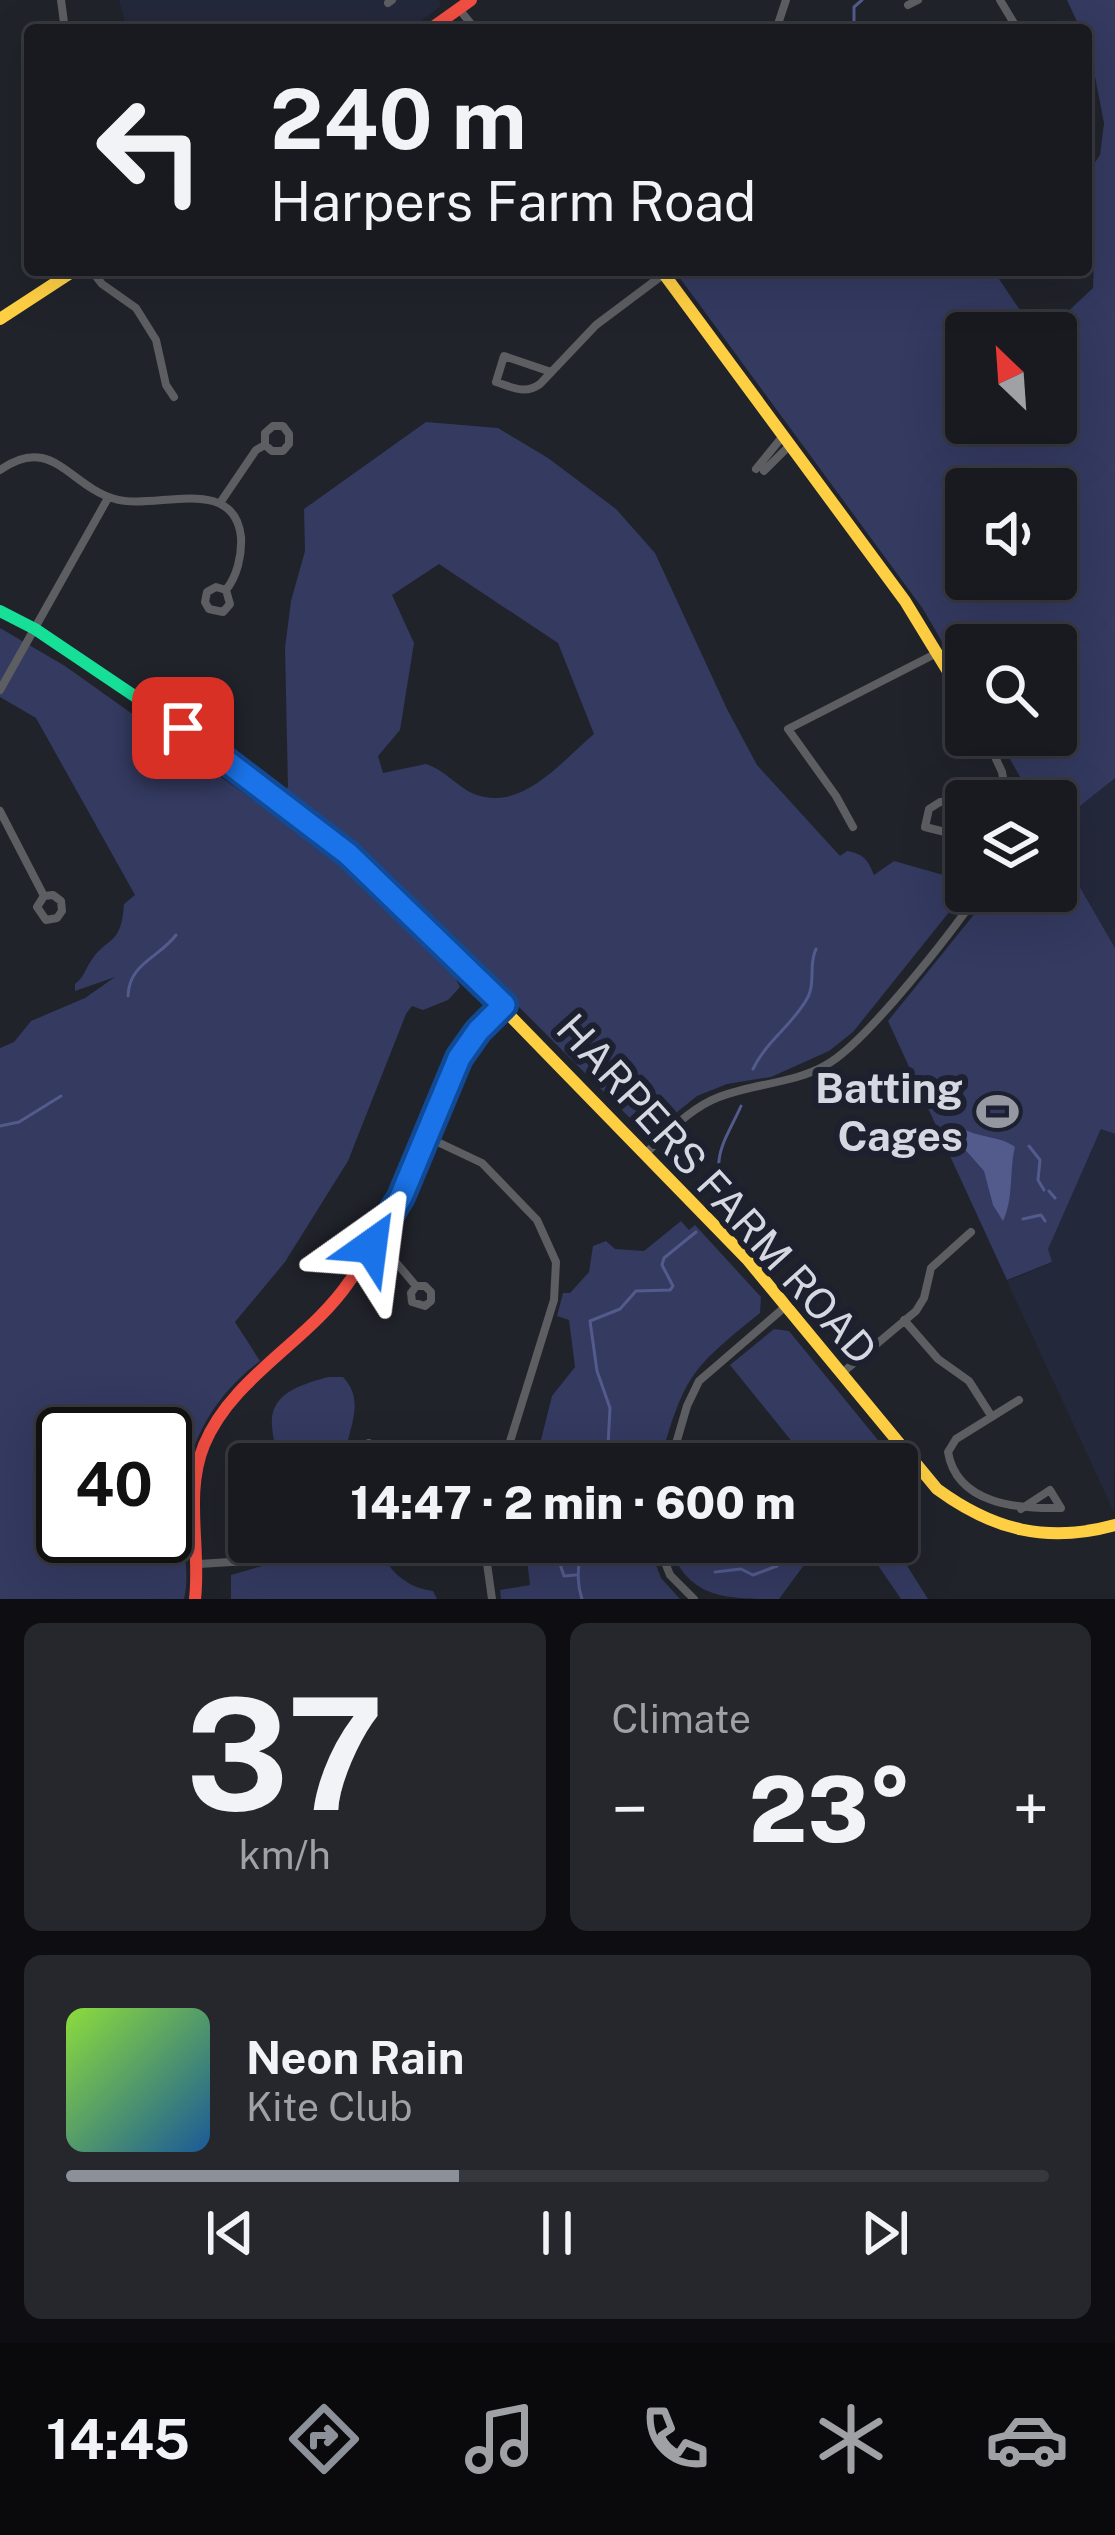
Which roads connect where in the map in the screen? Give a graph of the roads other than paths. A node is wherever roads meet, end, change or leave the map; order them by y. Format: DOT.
graph roads {
  1 [pos="465,4"];
  2 [pos="437,24"];
  3 [pos="66,276"];
  4 [pos="96,276"];
  5 [pos="657,276"];
  6 [pos="665,276"];
  7 [pos="0,319"];
  8 [pos="551,372"];
  9 [pos="173,398"];
  10 [pos="788,440"];
  11 [pos="265,445"];
  12 [pos="0,470"];
  13 [pos="760,470"];
  14 [pos="109,497"];
  15 [pos="220,503"];
  16 [pos="226,590"];
  17 [pos="0,610"];
  18 [pos="35,628"];
  19 [pos="938,653"];
  20 [pos="945,665"];
  21 [pos="0,690"];
  22 [pos="945,803"];
  23 [pos="0,811"];
  24 [pos="853,827"];
  25 [pos="945,832"];
  26 [pos="44,896"];
  27 [pos="963,912"];
  28 [pos="504,1005"];
  29 [pos="427,1137"];
  30 [pos="646,1154"];
  31 [pos="971,1232"];
  32 [pos="371,1246"];
  33 [pos="416,1286"];
  34 [pos="787,1305"];
  35 [pos="904,1320"];
  36 [pos="842,1373"];
  37 [pos="1019,1400"];
  38 [pos="992,1417"];
  39 [pos="510,1443"];
  40 [pos="676,1443"];
  41 [pos="1021,1509"];
  42 [pos="1115,1525"];
  43 [pos="228,1561"];
  44 [pos="487,1563"];
  45 [pos="665,1563"];
  46 [pos="199,1564"];
  47 [pos="195,1599"];
  48 [pos="492,1599"];
  49 [pos="694,1599"];
  1 -- 2 [label="main road"];
  3 -- 7 [label="main road"];
  4 -- 9 [label="street"];
  5 -- 8 [label="street"];
  6 -- 10 [label="main road"];
  8 -- 8 [label="street"];
  10 -- 13 [label="street"];
  10 -- 19 [label="main road"];
  11 -- 15 [label="street"];
  12 -- 14 [label="street"];
  14 -- 15 [label="street"];
  14 -- 18 [label="street"];
  15 -- 16 [label="street"];
  17 -- 18 [label="main road, HARPERS FARM ROAD"];
  18 -- 21 [label="street"];
  18 -- 28 [label="main road, HARPERS FARM ROAD"];
  19 -- 20 [label="main road"];
  19 -- 24 [label="street"];
  22 -- 25 [label="street"];
  23 -- 26 [label="street"];
  27 -- 30 [label="street"];
  28 -- 29 [label="main road"];
  28 -- 30 [label="main road, HARPERS FARM ROAD"];
  29 -- 32 [label="main road"];
  29 -- 39 [label="street"];
  30 -- 34 [label="main road, HARPERS FARM ROAD"];
  31 -- 35 [label="street"];
  32 -- 33 [label="street"];
  32 -- 46 [label="main road"];
  34 -- 36 [label="main road, HARPERS FARM ROAD"];
  34 -- 40 [label="street"];
  35 -- 36 [label="street"];
  35 -- 38 [label="street"];
  36 -- 42 [label="main road, HARPERS FARM ROAD"];
  37 -- 38 [label="street"];
  38 -- 41 [label="street"];
  41 -- 41 [label="street"];
  43 -- 46 [label="street"];
  44 -- 48 [label="street"];
  45 -- 49 [label="street"];
  46 -- 47 [label="main road"];
}
